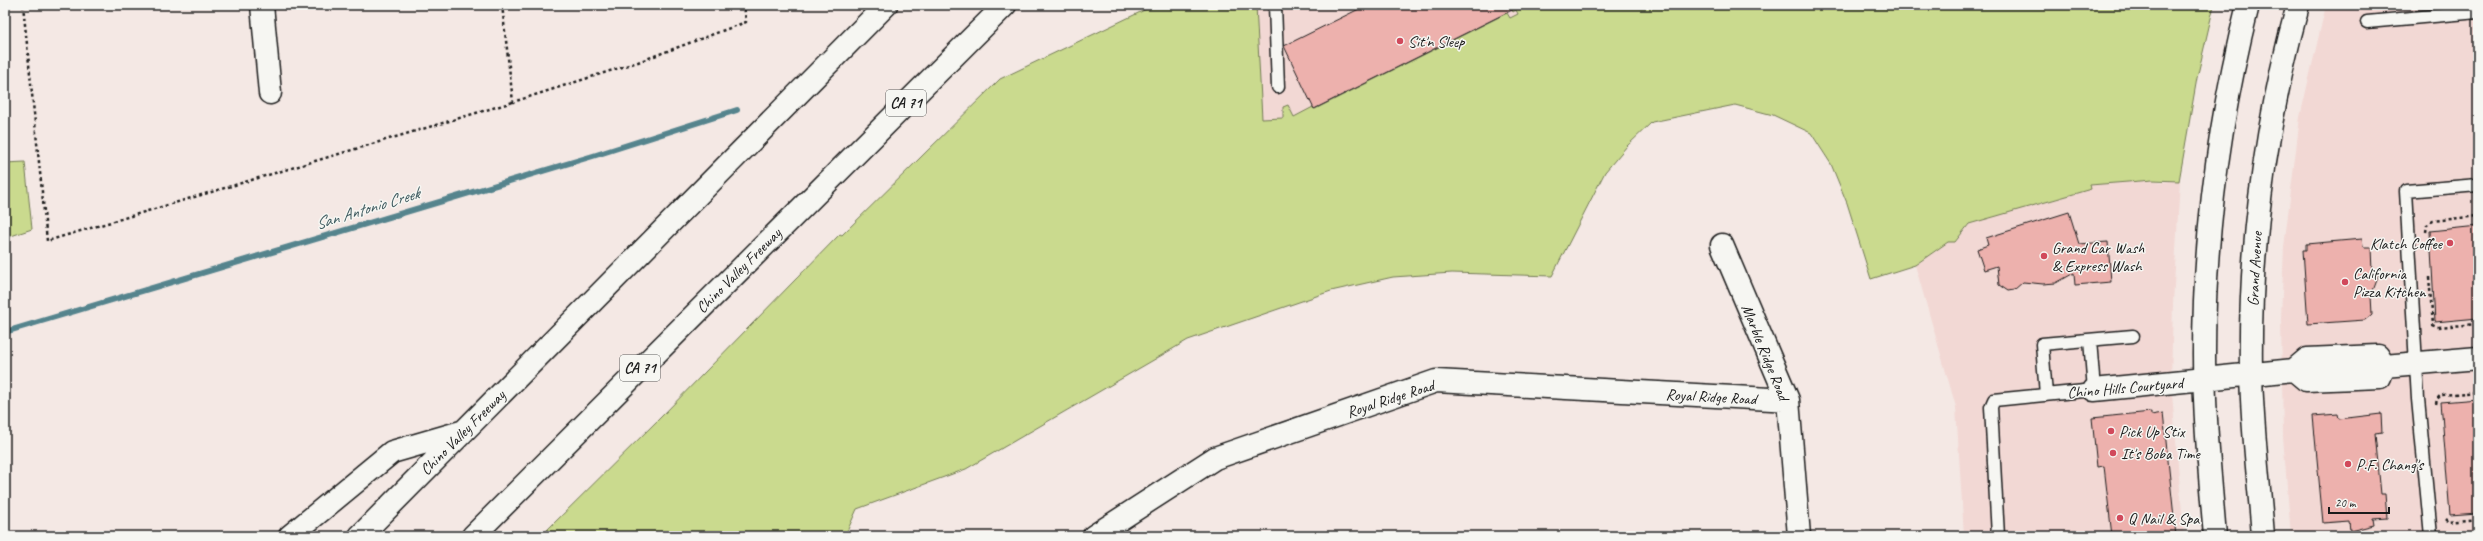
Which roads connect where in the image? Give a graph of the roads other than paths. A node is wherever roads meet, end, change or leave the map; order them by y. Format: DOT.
graph roads {
  1 [pos="262,5"];
  2 [pos="886,5"];
  3 [pos="1005,5"];
  4 [pos="1275,5"];
  5 [pos="2248,5"];
  6 [pos="2298,5"];
  7 [pos="2478,12"];
  8 [pos="2368,22"];
  9 [pos="1278,87"];
  10 [pos="270,93"];
  11 [pos="2478,185"];
  12 [pos="1722,245"];
  13 [pos="2133,336"];
  14 [pos="2090,340"];
  15 [pos="2478,358"];
  16 [pos="2416,363"];
  17 [pos="2251,374"];
  18 [pos="2204,379"];
  19 [pos="2094,390"];
  20 [pos="2046,395"];
  21 [pos="1788,400"];
  22 [pos="462,432"];
  23 [pos="290,536"];
  24 [pos="360,536"];
  25 [pos="473,536"];
  26 [pos="1094,536"];
  27 [pos="1799,536"];
  28 [pos="1998,536"];
  29 [pos="2215,536"];
  30 [pos="2263,536"];
  31 [pos="2431,536"];
  1 -- 10 [label="main road"];
  2 -- 22 [label="main road, Chino Valley Freeway"];
  3 -- 25 [label="main road, Chino Valley Freeway / CA 71"];
  4 -- 9 [label="lane"];
  5 -- 18 [label="main road"];
  6 -- 17 [label="main road, Grand Avenue"];
  7 -- 8 [label="lane"];
  11 -- 16 [label="lane"];
  12 -- 21 [label="main road, Marble Ridge Road"];
  13 -- 14 [label="lane"];
  14 -- 19 [label="lane"];
  14 -- 20 [label="lane"];
  15 -- 16 [label="main road"];
  16 -- 17 [label="main road, Chino Hills Courtyard"];
  16 -- 31 [label="lane"];
  17 -- 18 [label="main road, Chino Hills Courtyard"];
  17 -- 30 [label="main road, Grand Avenue"];
  18 -- 19 [label="main road, Chino Hills Courtyard"];
  18 -- 29 [label="main road"];
  19 -- 20 [label="lane, Chino Hills Courtyard"];
  20 -- 28 [label="lane, Chino Hills Courtyard"];
  21 -- 26 [label="main road, Royal Ridge Road"];
  21 -- 27 [label="main road, Marble Ridge Road"];
  22 -- 23 [label="main road"];
  22 -- 24 [label="main road, Chino Valley Freeway"];
}
